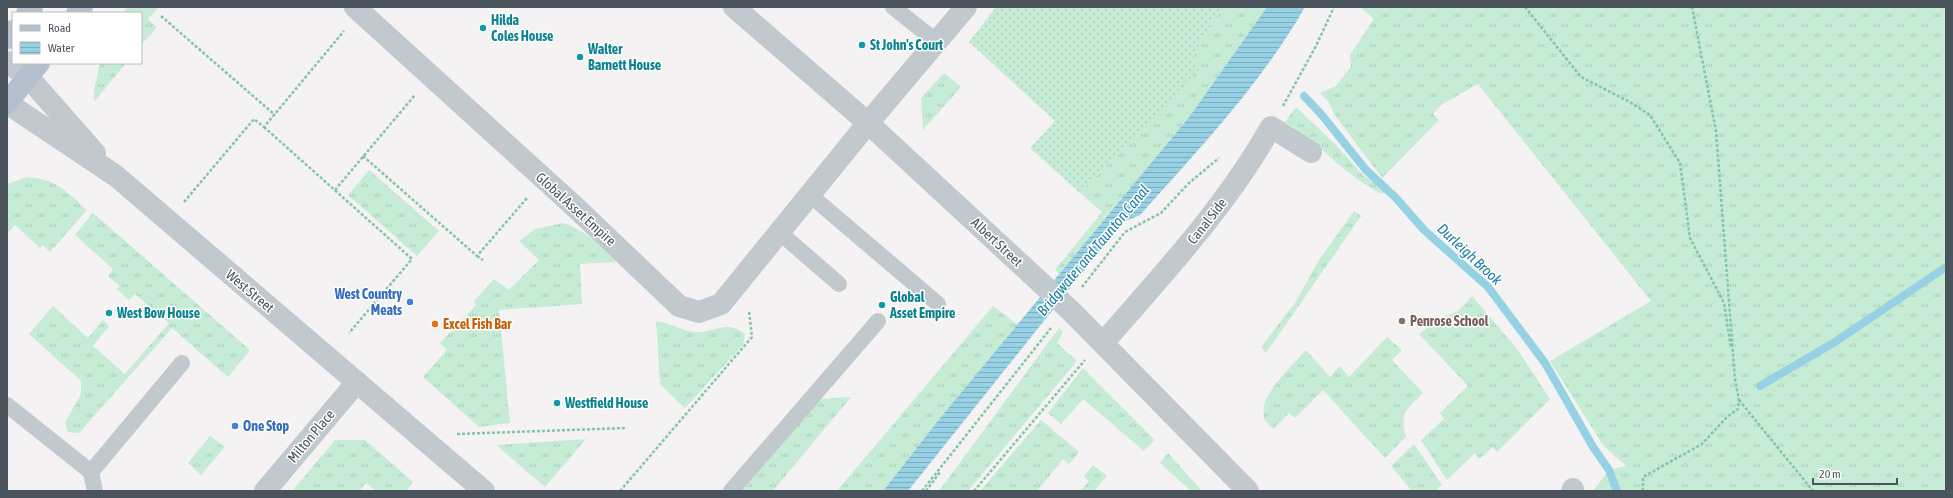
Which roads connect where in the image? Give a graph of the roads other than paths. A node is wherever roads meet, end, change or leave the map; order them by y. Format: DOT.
graph roads {
  1 [pos="734,7"];
  2 [pos="893,7"];
  3 [pos="966,7"];
  4 [pos="358,9"];
  5 [pos="937,42"];
  6 [pos="14,64"];
  7 [pos="33,70"];
  8 [pos="7,103"];
  9 [pos="868,123"];
  10 [pos="1311,152"];
  11 [pos="116,176"];
  12 [pos="810,195"];
  13 [pos="779,232"];
  14 [pos="839,284"];
  15 [pos="938,304"];
  16 [pos="878,321"];
  17 [pos="1102,342"];
  18 [pos="182,363"];
  19 [pos="357,382"];
  20 [pos="7,405"];
  21 [pos="91,472"];
  22 [pos="95,491"];
  23 [pos="265,491"];
  24 [pos="484,491"];
  25 [pos="731,491"];
  26 [pos="1248,491"];
  1 -- 9 [label="street, Albert Street"];
  2 -- 5 [label="lane"];
  3 -- 5 [label="street, Global Asset Empire"];
  4 -- 13 [label="street, Global Asset Empire"];
  5 -- 9 [label="street, Global Asset Empire"];
  6 -- 7 [label="street"];
  7 -- 8 [label="main road"];
  7 -- 11 [label="street"];
  8 -- 11 [label="street, West Street"];
  9 -- 12 [label="street, Global Asset Empire"];
  9 -- 17 [label="street, Albert Street, bridge"];
  10 -- 17 [label="street, Canal Side"];
  11 -- 19 [label="street, West Street"];
  12 -- 13 [label="street, Global Asset Empire"];
  12 -- 15 [label="lane"];
  13 -- 14 [label="lane"];
  16 -- 25 [label="lane"];
  17 -- 26 [label="street, Albert Street"];
  18 -- 21 [label="lane"];
  19 -- 23 [label="street, Milton Place"];
  19 -- 24 [label="street, West Street"];
  20 -- 21 [label="lane"];
  21 -- 22 [label="lane"];
}
